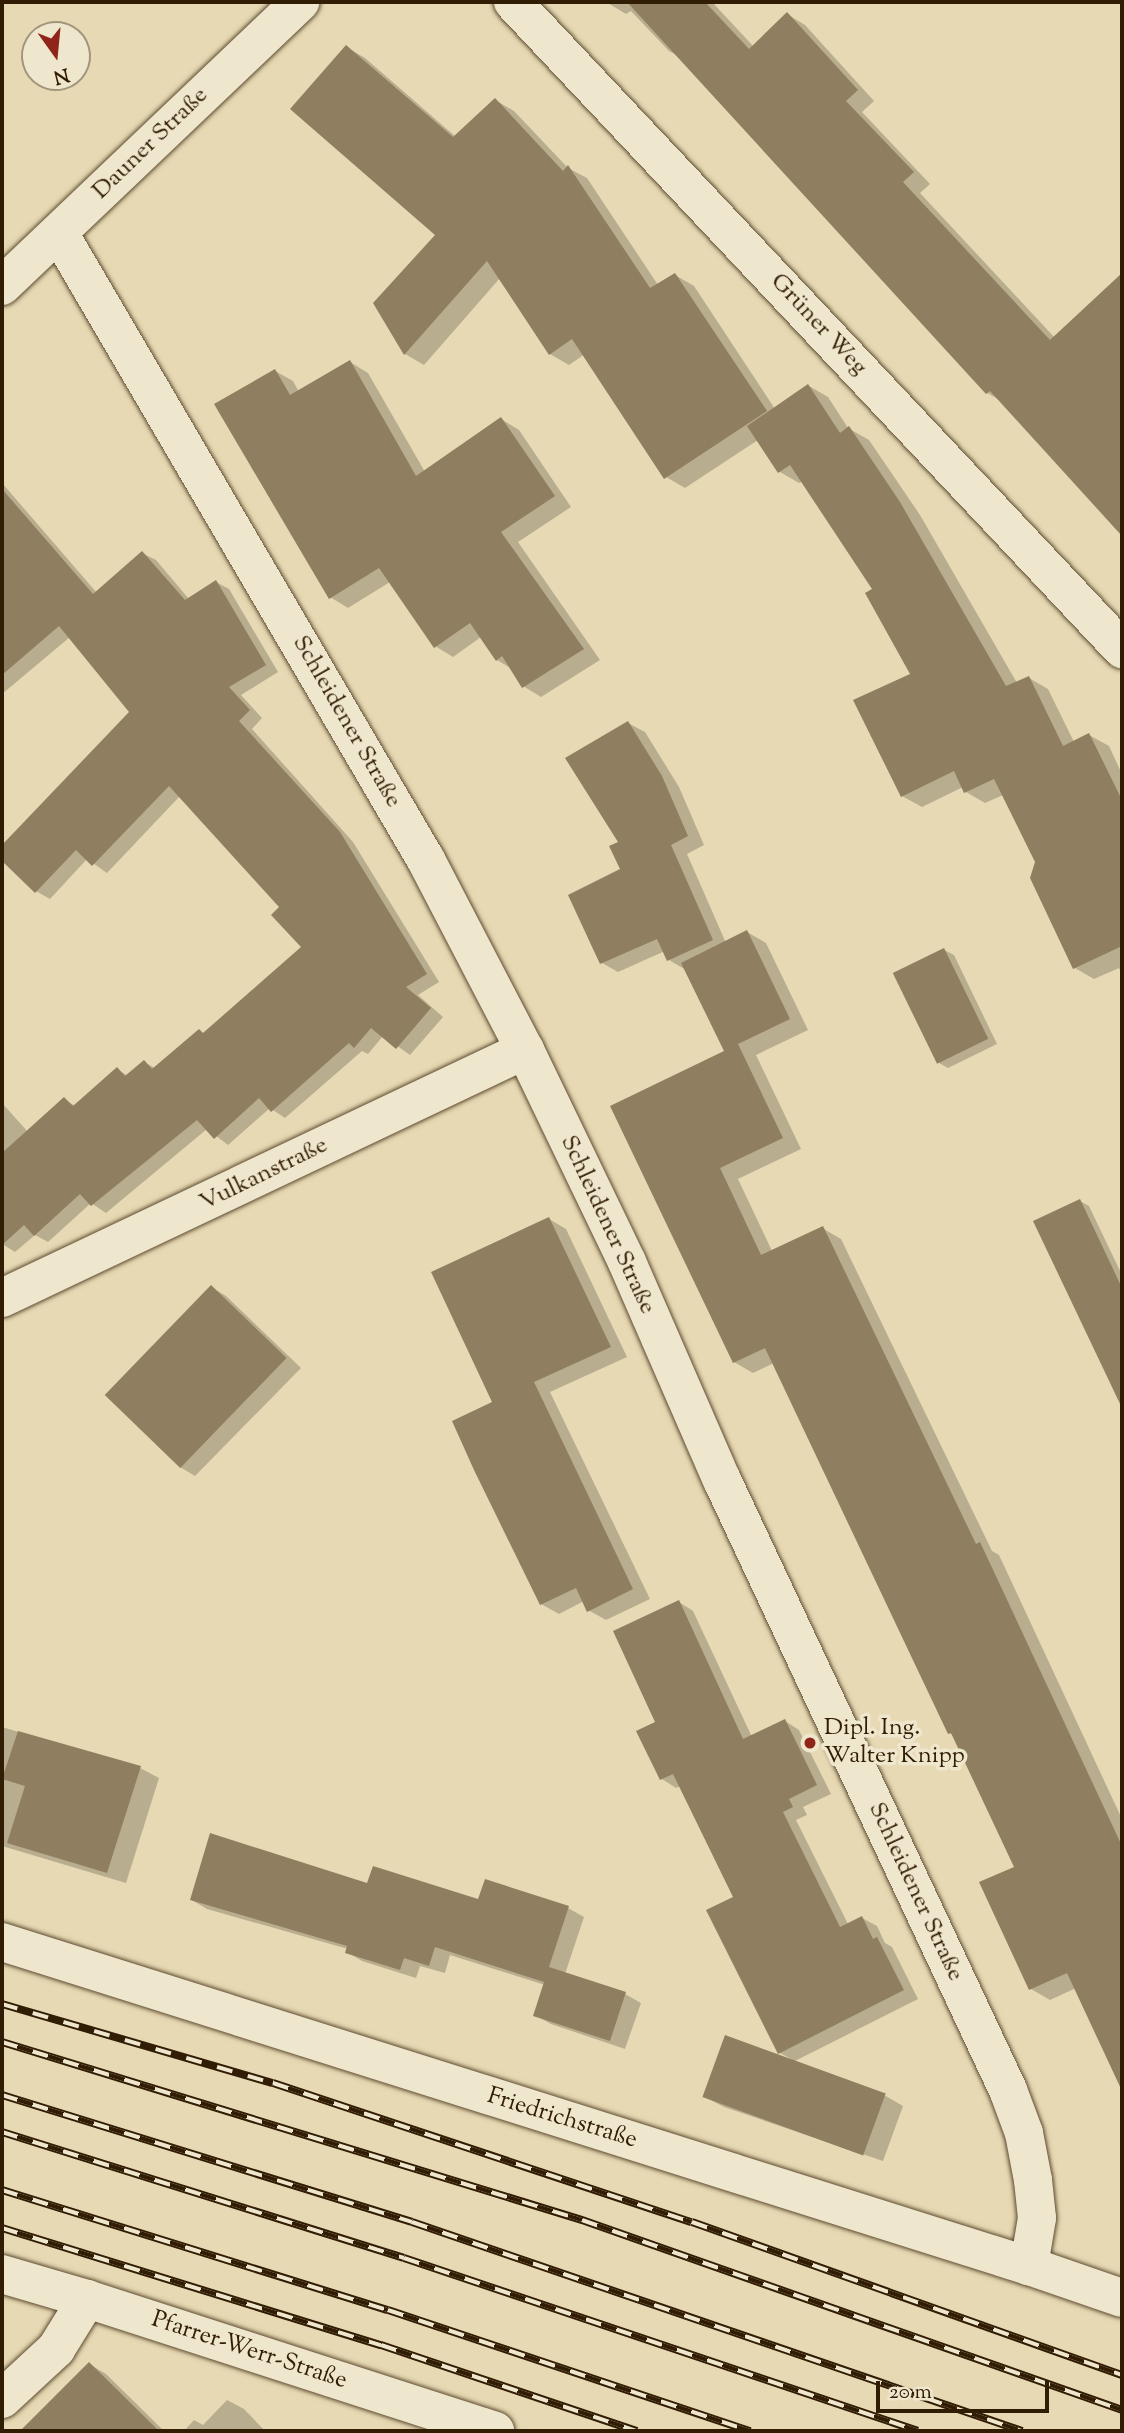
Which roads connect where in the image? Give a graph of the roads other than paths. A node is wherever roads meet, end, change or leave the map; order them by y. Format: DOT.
graph roads {
  1 [pos="300,2"];
  2 [pos="513,2"];
  3 [pos="58,233"];
  4 [pos="2,286"];
  5 [pos="1122,649"];
  6 [pos="525,1050"];
  7 [pos="2,1298"];
  8 [pos="2,1942"];
  9 [pos="1029,2266"];
  10 [pos="2,2274"];
  11 [pos="1122,2298"];
  12 [pos="87,2299"];
  13 [pos="2,2399"];
  14 [pos="495,2431"];
  1 -- 3 [label="street, Dauner Straße"];
  2 -- 5 [label="street, Grüner Weg"];
  3 -- 4 [label="street, Dauner Straße"];
  3 -- 6 [label="street, Schleidener Straße"];
  6 -- 7 [label="street, Vulkanstraße"];
  6 -- 9 [label="street, Schleidener Straße"];
  8 -- 9 [label="street, Friedrichstraße"];
  9 -- 11 [label="street, Friedrichstraße"];
  10 -- 12 [label="street, Pfarrer-Werr-Straße"];
  12 -- 13 [label="street"];
  12 -- 14 [label="street, Pfarrer-Werr-Straße"];
}
